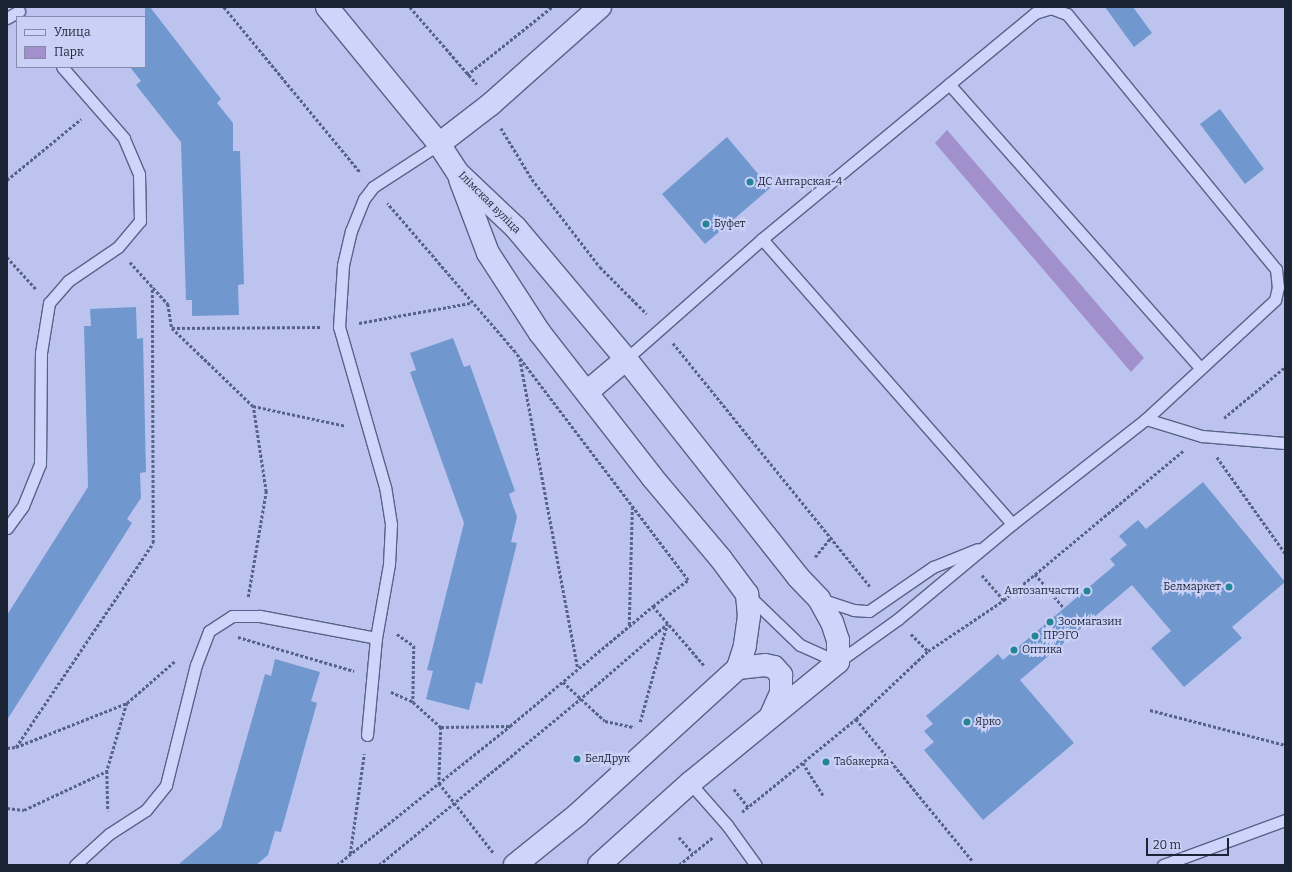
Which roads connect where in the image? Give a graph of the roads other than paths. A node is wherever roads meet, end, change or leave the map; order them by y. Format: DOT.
graph roads {
  1 [pos="326,7"];
  2 [pos="600,7"];
  3 [pos="20,12"];
  4 [pos="7,18"];
  5 [pos="63,68"];
  6 [pos="949,84"];
  7 [pos="439,144"];
  8 [pos="458,173"];
  9 [pos="762,239"];
  10 [pos="626,359"];
  11 [pos="1200,368"];
  12 [pos="587,392"];
  13 [pos="1146,419"];
  14 [pos="1285,443"];
  15 [pos="1012,524"];
  16 [pos="7,528"];
  17 [pos="985,547"];
  18 [pos="747,594"];
  19 [pos="819,599"];
  20 [pos="376,638"];
  21 [pos="838,662"];
  22 [pos="738,668"];
  23 [pos="771,716"];
  24 [pos="367,735"];
  25 [pos="690,783"];
  26 [pos="1285,820"];
  27 [pos="518,863"];
  28 [pos="75,865"];
  29 [pos="599,865"];
  30 [pos="756,865"];
  31 [pos="1163,865"];
  1 -- 7 [label="main road, Ілімская вуліца"];
  2 -- 7 [label="main road"];
  3 -- 4 [label="lane"];
  5 -- 16 [label="lane"];
  6 -- 9 [label="lane"];
  6 -- 11 [label="lane"];
  6 -- 11 [label="lane"];
  7 -- 8 [label="main road, Ілімская вуліца"];
  7 -- 20 [label="lane"];
  8 -- 10 [label="main road, Ілімская вуліца"];
  8 -- 12 [label="main road"];
  9 -- 10 [label="lane"];
  9 -- 15 [label="lane"];
  10 -- 12 [label="main road"];
  10 -- 19 [label="main road, Ілімская вуліца"];
  11 -- 13 [label="lane"];
  12 -- 18 [label="main road"];
  13 -- 14 [label="lane"];
  13 -- 15 [label="lane"];
  15 -- 17 [label="lane"];
  17 -- 19 [label="lane"];
  17 -- 21 [label="lane"];
  18 -- 21 [label="lane"];
  18 -- 22 [label="main road"];
  19 -- 21 [label="main road, Ілімская вуліца"];
  20 -- 24 [label="lane"];
  20 -- 28 [label="lane"];
  21 -- 23 [label="main road"];
  22 -- 23 [label="main road"];
  22 -- 27 [label="main road"];
  23 -- 25 [label="main road"];
  25 -- 29 [label="main road"];
  25 -- 30 [label="lane"];
  26 -- 31 [label="lane"];
}
